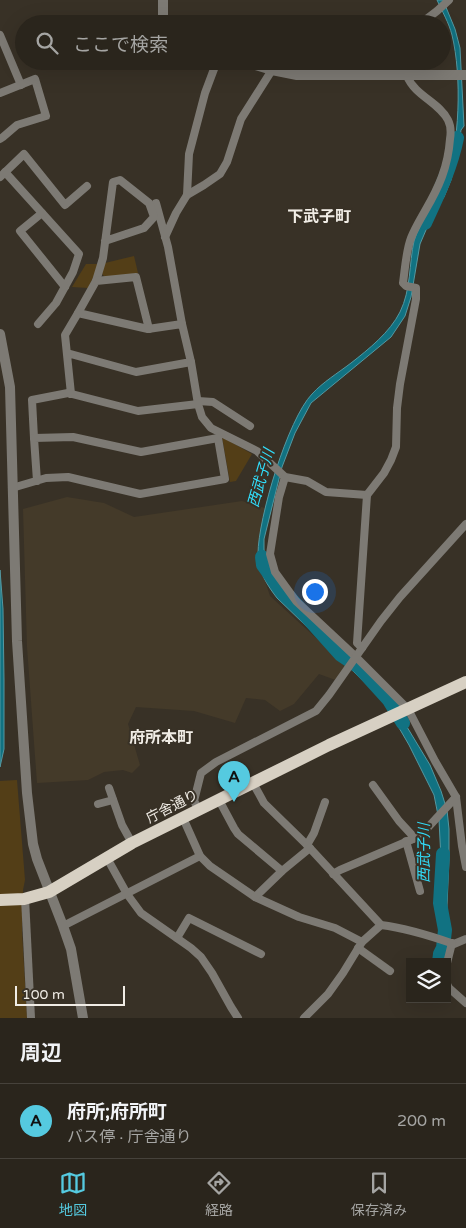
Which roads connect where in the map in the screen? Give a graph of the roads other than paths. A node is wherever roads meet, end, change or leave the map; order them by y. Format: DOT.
graph roads {
  1 [pos="163,0"];
  2 [pos="449,0"];
  3 [pos="163,15"];
  4 [pos="433,15"];
  5 [pos="0,35"];
  6 [pos="214,70"];
  7 [pos="272,70"];
  8 [pos="389,70"];
  9 [pos="389,75"];
  10 [pos="466,75"];
  11 [pos="407,76"];
  12 [pos="21,85"];
  13 [pos="0,93"];
  14 [pos="0,139"];
  15 [pos="2,174"];
  16 [pos="87,186"];
  17 [pos="187,195"];
  18 [pos="156,203"];
  19 [pos="42,213"];
  20 [pos="165,237"];
  21 [pos="106,241"];
  22 [pos="96,282"];
  23 [pos="65,286"];
  24 [pos="78,313"];
  25 [pos="38,324"];
  26 [pos="182,324"];
  27 [pos="149,329"];
  28 [pos="0,334"];
  29 [pos="67,353"];
  30 [pos="191,362"];
  31 [pos="71,394"];
  32 [pos="198,402"];
  33 [pos="250,426"];
  34 [pos="34,438"];
  35 [pos="284,477"];
  36 [pos="37,481"];
  37 [pos="12,488"];
  38 [pos="366,494"];
  39 [pos="466,524"];
  40 [pos="362,648"];
  41 [pos="355,658"];
  42 [pos="466,682"];
  43 [pos="405,710"];
  44 [pos="253,783"];
  45 [pos="373,786"];
  46 [pos="112,790"];
  47 [pos="456,798"];
  48 [pos="113,800"];
  49 [pos="219,800"];
  50 [pos="466,800"];
  51 [pos="325,802"];
  52 [pos="98,804"];
  53 [pos="199,810"];
  54 [pos="183,818"];
  55 [pos="410,840"];
  56 [pos="132,843"];
  57 [pos="464,845"];
  58 [pos="308,847"];
  59 [pos="200,856"];
  60 [pos="107,858"];
  61 [pos="466,867"];
  62 [pos="282,871"];
  63 [pos="333,874"];
  64 [pos="420,891"];
  65 [pos="50,892"];
  66 [pos="127,894"];
  67 [pos="255,897"];
  68 [pos="24,899"];
  69 [pos="0,900"];
  70 [pos="63,926"];
  71 [pos="381,926"];
  72 [pos="177,938"];
  73 [pos="466,938"];
  74 [pos="452,943"];
  75 [pos="360,945"];
  76 [pos="260,954"];
  77 [pos="448,958"];
  78 [pos="390,970"];
  79 [pos="451,990"];
  80 [pos="466,995"];
  81 [pos="466,1003"];
  82 [pos="31,1018"];
  83 [pos="82,1018"];
  84 [pos="238,1018"];
  85 [pos="304,1018"];
  1 -- 3 [label="street"];
  2 -- 4 [label="street"];
  5 -- 12 [label="street"];
  6 -- 17 [label="street"];
  7 -- 9 [label="street"];
  7 -- 17 [label="street"];
  8 -- 9 [label="street"];
  9 -- 11 [label="street"];
  10 -- 11 [label="street"];
  11 -- 38 [label="street"];
  12 -- 13 [label="street"];
  12 -- 14 [label="street"];
  15 -- 16 [label="street"];
  15 -- 19 [label="street"];
  17 -- 20 [label="street"];
  18 -- 20 [label="street"];
  19 -- 23 [label="street"];
  19 -- 23 [label="street"];
  20 -- 26 [label="street"];
  21 -- 21 [label="street"];
  21 -- 22 [label="street"];
  22 -- 24 [label="street"];
  22 -- 27 [label="street"];
  23 -- 25 [label="street"];
  24 -- 27 [label="street"];
  24 -- 29 [label="street"];
  26 -- 27 [label="street"];
  26 -- 30 [label="street"];
  28 -- 37 [label="street"];
  29 -- 30 [label="street"];
  29 -- 31 [label="street"];
  30 -- 32 [label="street"];
  31 -- 32 [label="street"];
  31 -- 34 [label="street"];
  32 -- 33 [label="street"];
  32 -- 35 [label="street"];
  34 -- 36 [label="street"];
  34 -- 36 [label="street"];
  35 -- 38 [label="street"];
  35 -- 41 [label="street"];
  36 -- 37 [label="street"];
  37 -- 65 [label="street"];
  38 -- 40 [label="street"];
  39 -- 40 [label="street"];
  40 -- 41 [label="street"];
  41 -- 43 [label="street"];
  41 -- 53 [label="street"];
  42 -- 43 [label="highway, 庁舎通り"];
  43 -- 44 [label="highway, 庁舎通り"];
  43 -- 47 [label="street"];
  44 -- 49 [label="highway, 庁舎通り"];
  44 -- 58 [label="street"];
  45 -- 55 [label="street"];
  46 -- 48 [label="street"];
  47 -- 50 [label="street"];
  47 -- 55 [label="street"];
  47 -- 57 [label="street"];
  48 -- 52 [label="street"];
  48 -- 56 [label="street"];
  49 -- 53 [label="highway, 庁舎通り"];
  49 -- 62 [label="street"];
  51 -- 58 [label="street"];
  53 -- 54 [label="highway, 庁舎通り"];
  54 -- 56 [label="highway, 庁舎通り"];
  54 -- 59 [label="street"];
  55 -- 63 [label="street"];
  55 -- 64 [label="street"];
  56 -- 60 [label="highway, 庁舎通り"];
  57 -- 61 [label="street"];
  58 -- 62 [label="street"];
  58 -- 63 [label="street"];
  59 -- 66 [label="street"];
  59 -- 67 [label="street"];
  60 -- 65 [label="highway, 庁舎通り"];
  60 -- 66 [label="street"];
  62 -- 67 [label="street"];
  63 -- 71 [label="street"];
  65 -- 68 [label="highway, 庁舎通り"];
  65 -- 70 [label="street"];
  66 -- 70 [label="street"];
  66 -- 72 [label="street"];
  67 -- 75 [label="street"];
  68 -- 69 [label="highway, 庁舎通り"];
  68 -- 82 [label="street"];
  70 -- 83 [label="street"];
  71 -- 74 [label="street"];
  71 -- 75 [label="street"];
  72 -- 76 [label="street"];
  72 -- 84 [label="street"];
  73 -- 74 [label="street"];
  74 -- 77 [label="street"];
  75 -- 78 [label="street"];
  75 -- 85 [label="street"];
  79 -- 81 [label="street"];
  80 -- 81 [label="street"];
}
